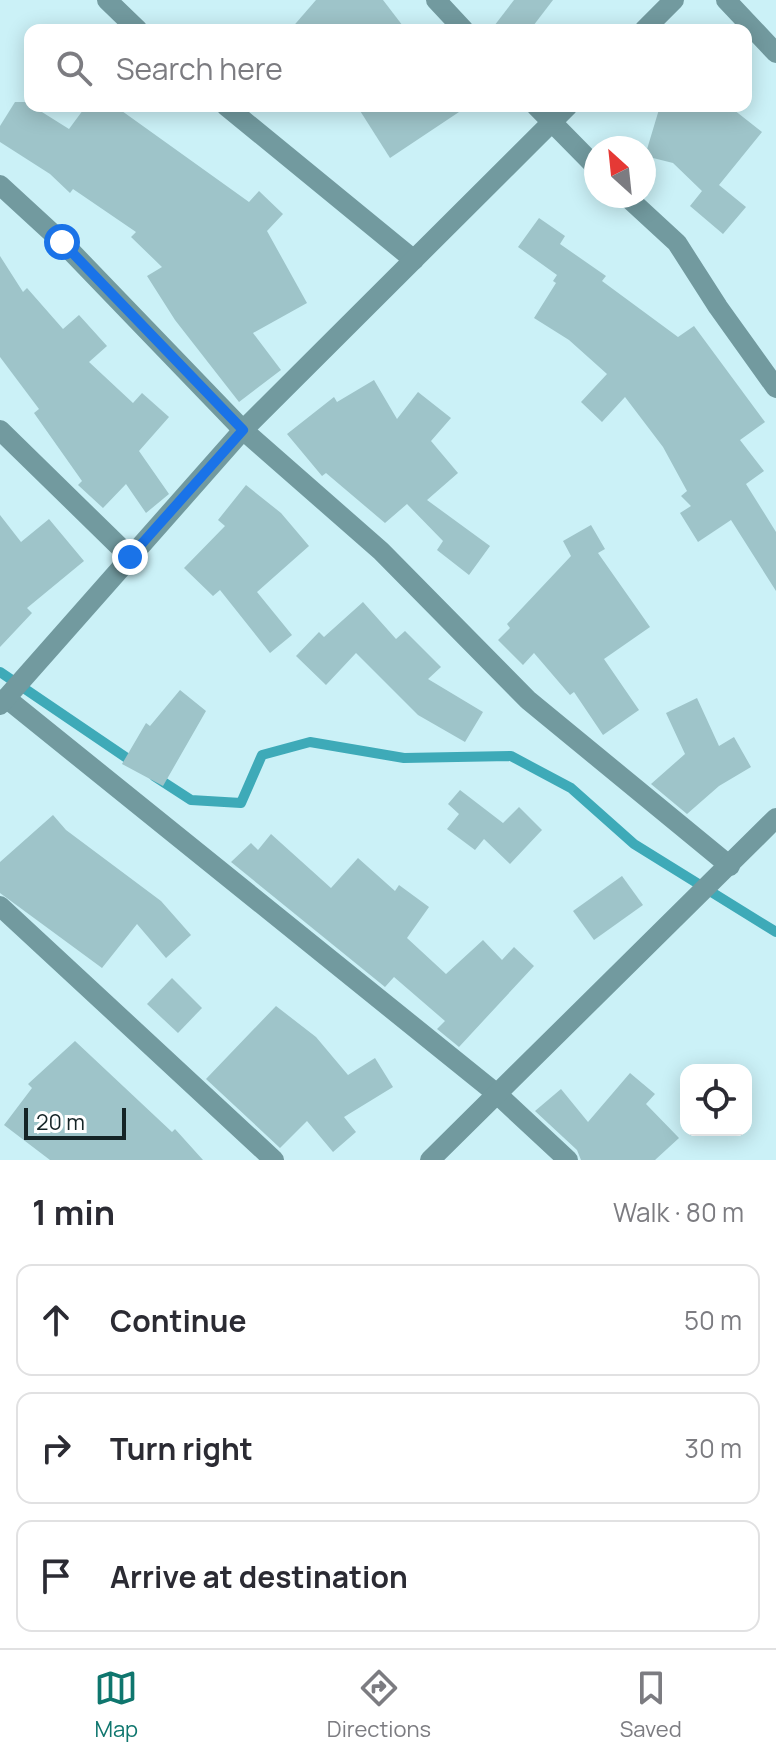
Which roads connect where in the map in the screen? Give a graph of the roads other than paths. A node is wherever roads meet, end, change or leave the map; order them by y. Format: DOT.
graph roads {
  1 [pos="107,0"];
  2 [pos="436,0"];
  3 [pos="674,0"];
  4 [pos="726,0"];
  5 [pos="132,24"];
  6 [pos="458,24"];
  7 [pos="650,24"];
  8 [pos="749,24"];
  9 [pos="752,28"];
  10 [pos="776,53"];
  11 [pos="233,112"];
  12 [pos="542,112"];
  13 [pos="562,112"];
  14 [pos="552,122"];
  15 [pos="584,155"];
  16 [pos="0,185"];
  17 [pos="639,208"];
  18 [pos="414,260"];
  19 [pos="776,388"];
  20 [pos="0,430"];
  21 [pos="243,430"];
  22 [pos="130,557"];
  23 [pos="3,702"];
  24 [pos="776,818"];
  25 [pos="730,866"];
  26 [pos="0,906"];
  27 [pos="497,1094"];
  28 [pos="274,1160"];
  29 [pos="430,1160"];
  30 [pos="568,1160"];
  1 -- 5 [label="street"];
  2 -- 6 [label="street"];
  3 -- 7 [label="street"];
  4 -- 8 [label="street"];
  9 -- 10 [label="street"];
  11 -- 18 [label="street"];
  12 -- 14 [label="street"];
  13 -- 14 [label="street"];
  14 -- 15 [label="street"];
  14 -- 18 [label="street"];
  16 -- 21 [label="street"];
  17 -- 19 [label="street"];
  18 -- 21 [label="street"];
  20 -- 22 [label="street"];
  21 -- 22 [label="street"];
  21 -- 25 [label="street"];
  22 -- 23 [label="street"];
  23 -- 27 [label="street"];
  24 -- 25 [label="street"];
  25 -- 27 [label="street"];
  26 -- 28 [label="street"];
  27 -- 29 [label="street"];
  27 -- 30 [label="street"];
}
